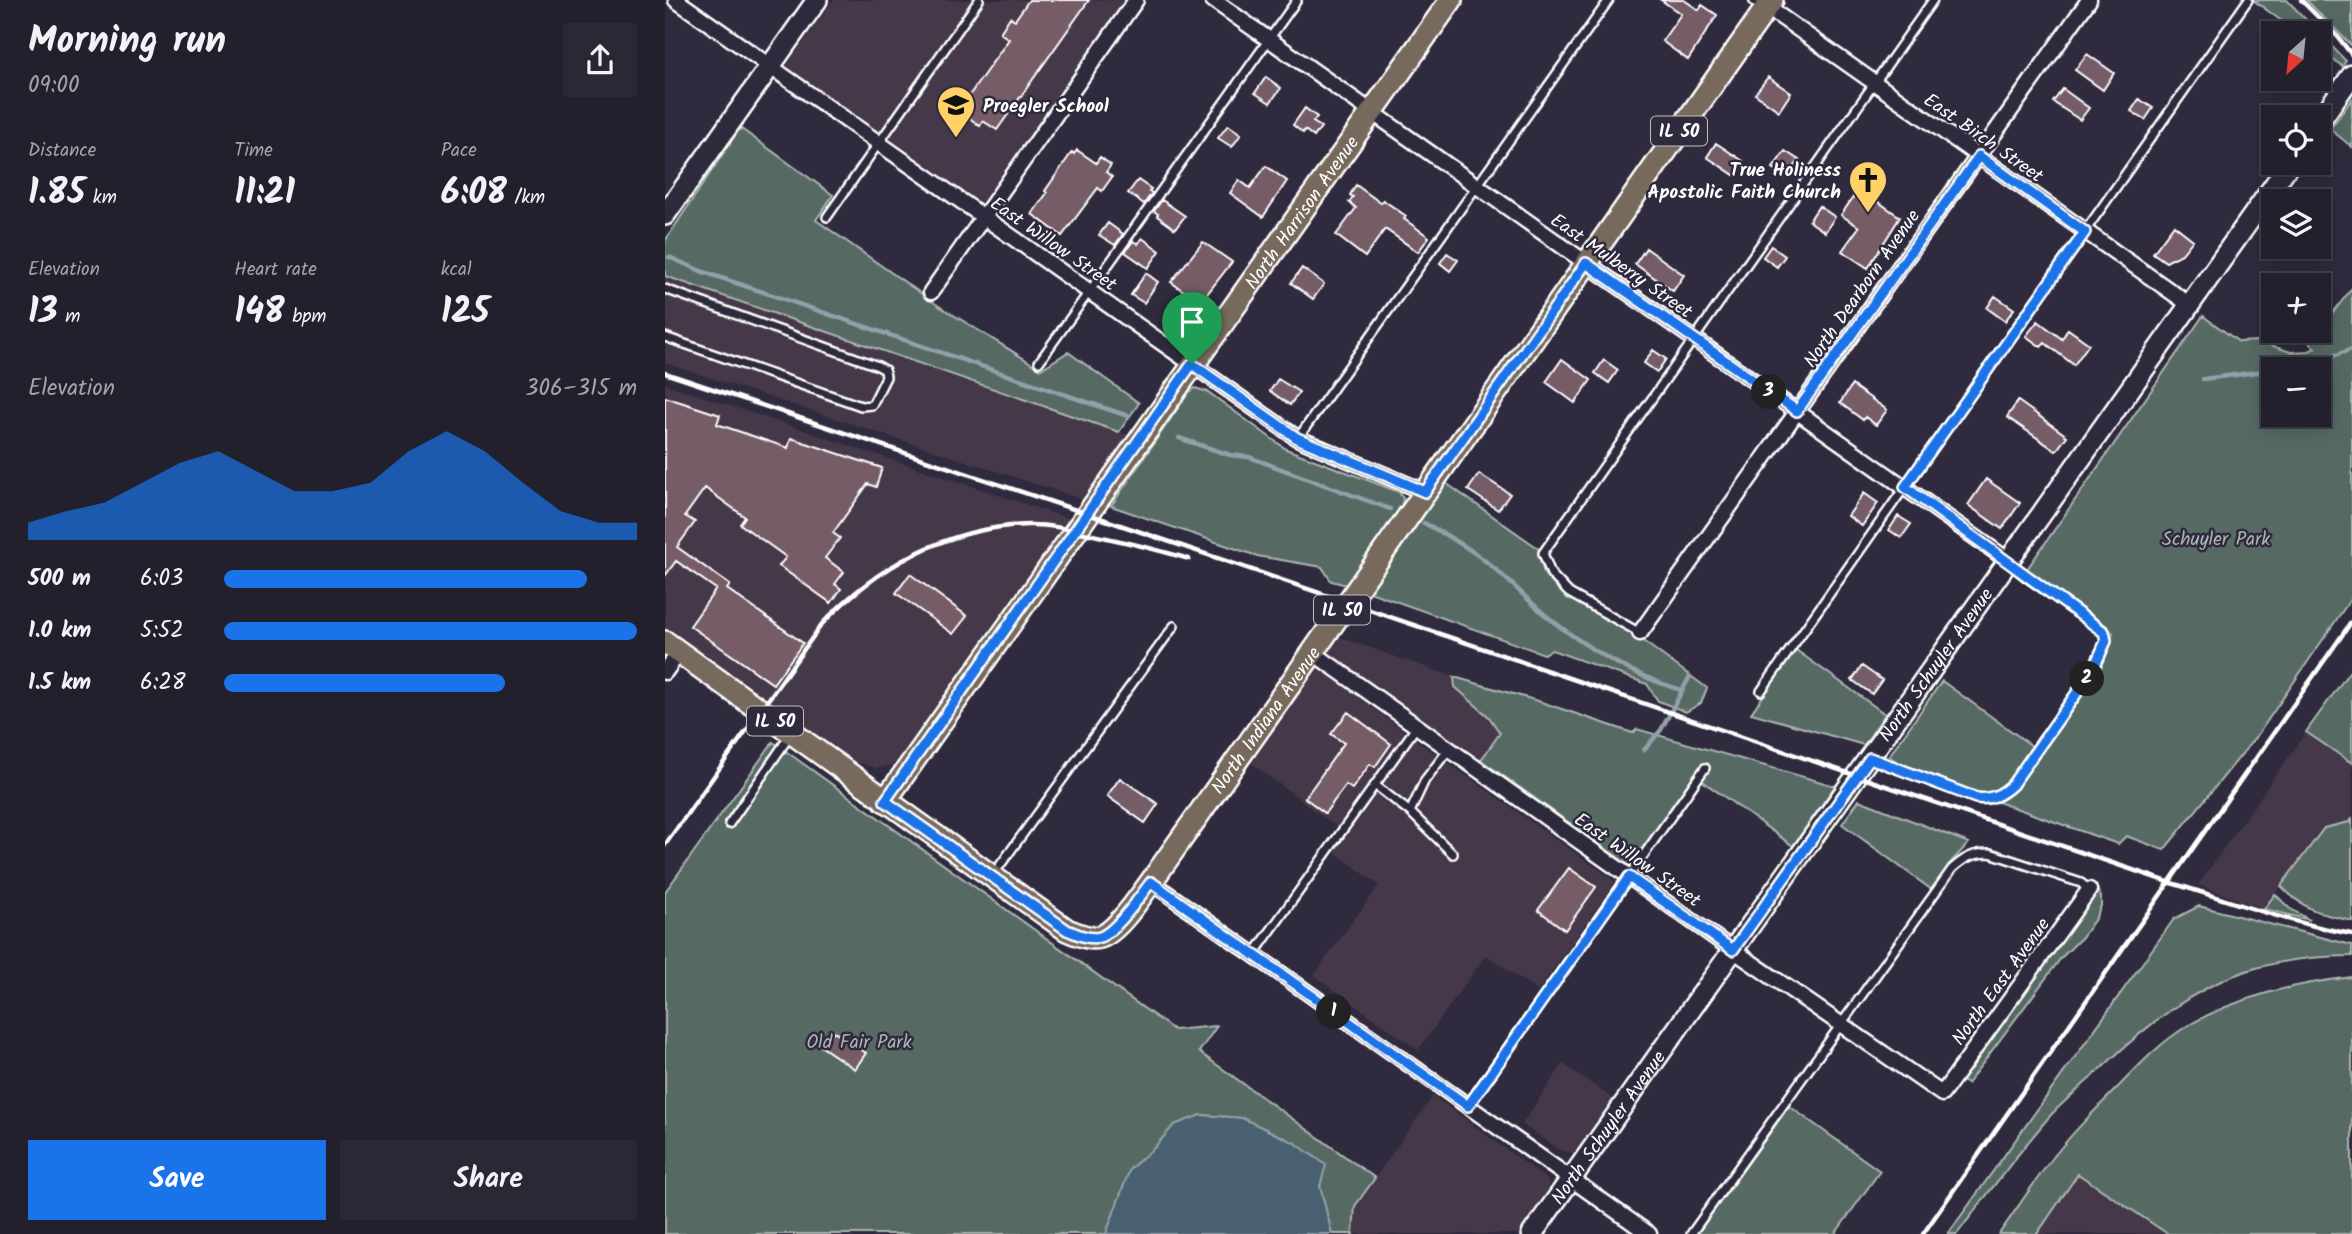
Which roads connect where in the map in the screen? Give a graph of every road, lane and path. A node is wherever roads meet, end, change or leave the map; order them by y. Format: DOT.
graph roads {
  1 [pos="676,0"];
  2 [pos="817,0"];
  3 [pos="979,0"];
  4 [pos="1136,0"];
  5 [pos="1213,0"];
  6 [pos="1297,0"];
  7 [pos="1451,0"];
  8 [pos="1609,0"];
  9 [pos="1933,0"];
  10 [pos="2089,0"];
  11 [pos="2248,0"];
  12 [pos="1765,2"];
  13 [pos="1269,39"];
  14 [pos="770,66"];
  15 [pos="2352,75"];
  16 [pos="1874,83"];
  17 [pos="2331,105"];
  18 [pos="1372,112"];
  19 [pos="879,143"];
  20 [pos="1979,156"];
  21 [pos="2282,175"];
  22 [pos="1477,186"];
  23 [pos="665,215"];
  24 [pos="827,217"];
  25 [pos="983,217"];
  26 [pos="2085,232"];
  27 [pos="1586,263"];
  28 [pos="665,289"];
  29 [pos="1089,291"];
  30 [pos="931,292"];
  31 [pos="2190,305"];
  32 [pos="665,337"];
  33 [pos="1694,339"];
  34 [pos="1038,362"];
  35 [pos="1192,364"];
  36 [pos="1797,411"];
  37 [pos="1297,438"];
  38 [pos="1905,487"];
  39 [pos="1425,492"];
  40 [pos="2009,561"];
  41 [pos="1174,626"];
  42 [pos="1640,634"];
  43 [pos="672,647"];
  44 [pos="1312,652"];
  45 [pos="665,672"];
  46 [pos="1761,691"];
  47 [pos="1417,726"];
  48 [pos="792,733"];
  49 [pos="1449,749"];
  50 [pos="1870,758"];
  51 [pos="1705,768"];
  52 [pos="1375,785"];
  53 [pos="885,801"];
  54 [pos="1410,812"];
  55 [pos="729,824"];
  56 [pos="1453,854"];
  57 [pos="991,877"];
  58 [pos="1629,877"];
  59 [pos="1151,882"];
  60 [pos="2089,890"];
  61 [pos="1733,950"];
  62 [pos="1253,955"];
  63 [pos="1841,1024"];
  64 [pos="1942,1094"];
  65 [pos="1468,1106"];
  66 [pos="1571,1179"];
  67 [pos="1532,1234"];
  68 [pos="1649,1234"];
  69 [pos="1691,1234"];
  1 -- 14 [label="street, East Willow Street"];
  2 -- 14 [label="street"];
  3 -- 19 [label="lane"];
  4 -- 25 [label="street"];
  5 -- 13 [label="street, East Mulberry Street"];
  6 -- 13 [label="lane"];
  7 -- 18 [label="main road, North Harrison Avenue"];
  8 -- 22 [label="lane"];
  9 -- 16 [label="lane"];
  10 -- 20 [label="street, North Dearborn Avenue"];
  11 -- 26 [label="lane"];
  12 -- 16 [label="street, East Birch Street"];
  12 -- 27 [label="main road, North Indiana Avenue / IL 50"];
  13 -- 18 [label="street, East Mulberry Street"];
  13 -- 29 [label="lane"];
  14 -- 19 [label="street, East Willow Street"];
  14 -- 23 [label="street"];
  15 -- 17 [label="street"];
  16 -- 20 [label="street, East Birch Street"];
  16 -- 33 [label="lane"];
  18 -- 22 [label="street, East Mulberry Street"];
  18 -- 35 [label="main road, North Harrison Avenue"];
  19 -- 24 [label="lane"];
  19 -- 25 [label="street, East Willow Street"];
  20 -- 26 [label="street, East Birch Street"];
  20 -- 36 [label="street, North Dearborn Avenue"];
  21 -- 31 [label="street, North Schuyler Avenue"];
  22 -- 27 [label="street, East Mulberry Street"];
  22 -- 37 [label="lane"];
  25 -- 29 [label="street, East Willow Street"];
  25 -- 30 [label="street"];
  26 -- 31 [label="street, East Birch Street"];
  26 -- 38 [label="lane"];
  27 -- 33 [label="street, East Mulberry Street"];
  27 -- 39 [label="main road, North Indiana Avenue / IL 50"];
  28 -- 32 [label="lane"];
  29 -- 34 [label="lane"];
  29 -- 35 [label="street, East Willow Street"];
  31 -- 40 [label="street, North Schuyler Avenue"];
  33 -- 36 [label="street, East Mulberry Street"];
  33 -- 42 [label="lane"];
  35 -- 37 [label="street, East Willow Street"];
  35 -- 53 [label="main road, North Harrison Avenue"];
  36 -- 38 [label="street, East Mulberry Street"];
  36 -- 42 [label="street, North Dearborn Avenue"];
  37 -- 39 [label="street, East Willow Street"];
  38 -- 40 [label="street, East Mulberry Street"];
  38 -- 46 [label="lane"];
  39 -- 44 [label="main road, North Indiana Avenue / IL 50"];
  40 -- 50 [label="street, North Schuyler Avenue"];
  40 -- 50 [label="lane"];
  41 -- 57 [label="lane"];
  43 -- 45 [label="street"];
  43 -- 48 [label="main road, IL 50"];
  44 -- 47 [label="street, East Willow Street"];
  44 -- 59 [label="main road, North Indiana Avenue / IL 50"];
  47 -- 49 [label="street, East Willow Street"];
  47 -- 52 [label="lane"];
  48 -- 53 [label="main road, IL 50"];
  48 -- 55 [label="lane"];
  49 -- 54 [label="lane"];
  49 -- 58 [label="street, East Willow Street"];
  50 -- 61 [label="street, North Schuyler Avenue"];
  51 -- 58 [label="lane"];
  52 -- 54 [label="lane"];
  52 -- 62 [label="lane"];
  53 -- 57 [label="main road, IL 50"];
  54 -- 56 [label="lane"];
  57 -- 59 [label="main road, North Indiana Avenue / IL 50"];
  58 -- 61 [label="street, East Willow Street"];
  58 -- 65 [label="lane"];
  59 -- 62 [label="street"];
  60 -- 63 [label="lane"];
  60 -- 64 [label="street, North East Avenue"];
  61 -- 63 [label="street, East Willow Street"];
  61 -- 66 [label="street, North Schuyler Avenue"];
  62 -- 65 [label="street"];
  63 -- 64 [label="street, East Willow Street"];
  63 -- 69 [label="lane"];
  65 -- 66 [label="street"];
  66 -- 67 [label="street, North Schuyler Avenue"];
  66 -- 68 [label="street"];
}
